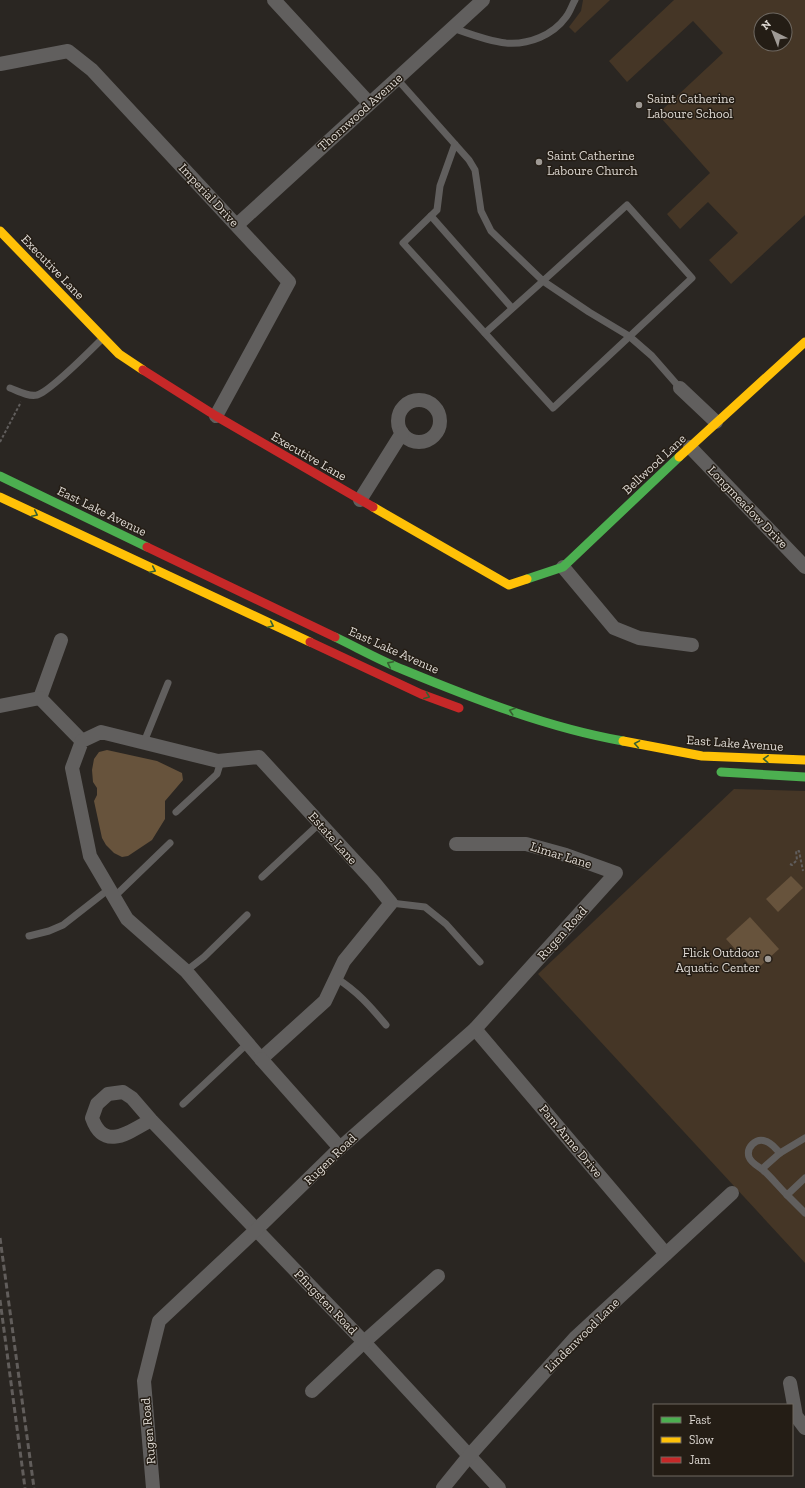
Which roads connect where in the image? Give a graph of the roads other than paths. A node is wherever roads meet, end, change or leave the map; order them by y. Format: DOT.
graph roads {
  1 [pos="274,0"];
  2 [pos="483,0"];
  3 [pos="575,0"];
  4 [pos="452,28"];
  5 [pos="0,64"];
  6 [pos="397,79"];
  7 [pos="369,103"];
  8 [pos="455,144"];
  9 [pos="431,216"];
  10 [pos="237,225"];
  11 [pos="0,231"];
  12 [pos="543,281"];
  13 [pos="512,308"];
  14 [pos="485,333"];
  15 [pos="629,336"];
  16 [pos="103,338"];
  17 [pos="805,342"];
  18 [pos="10,388"];
  19 [pos="680,388"];
  20 [pos="216,416"];
  21 [pos="716,422"];
  22 [pos="402,433"];
  23 [pos="690,447"];
  24 [pos="0,476"];
  25 [pos="0,498"];
  26 [pos="360,500"];
  27 [pos="563,567"];
  28 [pos="805,567"];
  29 [pos="509,585"];
  30 [pos="61,640"];
  31 [pos="692,645"];
  32 [pos="168,683"];
  33 [pos="40,698"];
  34 [pos="0,706"];
  35 [pos="468,711"];
  36 [pos="82,741"];
  37 [pos="144,742"];
  38 [pos="805,760"];
  39 [pos="221,761"];
  40 [pos="710,771"];
  41 [pos="805,777"];
  42 [pos="176,812"];
  43 [pos="320,823"];
  44 [pos="170,843"];
  45 [pos="456,844"];
  46 [pos="616,873"];
  47 [pos="262,877"];
  48 [pos="111,893"];
  49 [pos="391,903"];
  50 [pos="247,916"];
  51 [pos="29,936"];
  52 [pos="480,962"];
  53 [pos="186,971"];
  54 [pos="336,978"];
  55 [pos="386,1025"];
  56 [pos="475,1029"];
  57 [pos="248,1043"];
  58 [pos="261,1059"];
  59 [pos="183,1104"];
  60 [pos="151,1120"];
  61 [pos="805,1138"];
  62 [pos="340,1148"];
  63 [pos="780,1153"];
  64 [pos="762,1170"];
  65 [pos="805,1178"];
  66 [pos="732,1193"];
  67 [pos="787,1195"];
  68 [pos="805,1213"];
  69 [pos="257,1229"];
  70 [pos="666,1254"];
  71 [pos="438,1276"];
  72 [pos="364,1342"];
  73 [pos="790,1383"];
  74 [pos="312,1391"];
  75 [pos="805,1428"];
  76 [pos="469,1456"];
  77 [pos="153,1488"];
  78 [pos="443,1488"];
  79 [pos="499,1488"];
  1 -- 7 [label="street"];
  2 -- 4 [label="street, Thornwood Avenue"];
  3 -- 4 [label="lane"];
  4 -- 6 [label="street, Thornwood Avenue"];
  5 -- 10 [label="street, Imperial Drive"];
  6 -- 7 [label="street, Thornwood Avenue"];
  6 -- 8 [label="lane"];
  7 -- 10 [label="street, Thornwood Avenue"];
  8 -- 9 [label="lane"];
  8 -- 12 [label="lane"];
  9 -- 13 [label="lane"];
  9 -- 14 [label="lane"];
  10 -- 20 [label="street, Imperial Drive"];
  11 -- 16 [label="main road, Executive Lane"];
  12 -- 13 [label="lane"];
  12 -- 15 [label="lane"];
  12 -- 15 [label="lane"];
  13 -- 14 [label="lane"];
  14 -- 15 [label="lane"];
  15 -- 19 [label="lane"];
  16 -- 18 [label="lane"];
  16 -- 20 [label="main road, Executive Lane"];
  17 -- 21 [label="main road, Bellwood Lane"];
  19 -- 21 [label="street"];
  20 -- 26 [label="main road, Executive Lane"];
  21 -- 23 [label="main road, Bellwood Lane"];
  22 -- 26 [label="street"];
  23 -- 27 [label="main road, Bellwood Lane"];
  23 -- 28 [label="street, Longmeadow Drive"];
  38 -- 24 [label="main road, East Lake Avenue, one-way"];
  25 -- 35 [label="main road, one-way"];
  26 -- 29 [label="main road, Executive Lane"];
  27 -- 29 [label="main road, Bellwood Lane"];
  27 -- 31 [label="street"];
  30 -- 33 [label="street"];
  32 -- 37 [label="lane"];
  33 -- 34 [label="street"];
  33 -- 36 [label="street"];
  36 -- 37 [label="street, Estate Lane"];
  36 -- 48 [label="street"];
  37 -- 39 [label="street, Estate Lane"];
  39 -- 42 [label="lane"];
  39 -- 43 [label="street, Estate Lane"];
  40 -- 41 [label="main road"];
  43 -- 47 [label="lane"];
  43 -- 49 [label="street, Estate Lane"];
  44 -- 48 [label="lane"];
  45 -- 46 [label="street, Limar Lane"];
  46 -- 56 [label="street, Rugen Road"];
  48 -- 51 [label="lane"];
  48 -- 53 [label="street"];
  49 -- 52 [label="lane"];
  49 -- 54 [label="street"];
  50 -- 53 [label="lane"];
  53 -- 57 [label="street"];
  54 -- 55 [label="lane"];
  54 -- 58 [label="street"];
  56 -- 62 [label="street, Rugen Road"];
  56 -- 70 [label="street, Pam Anne Drive"];
  57 -- 58 [label="street"];
  57 -- 59 [label="lane"];
  58 -- 62 [label="street"];
  60 -- 69 [label="street, Pfingsten Road"];
  61 -- 63 [label="lane"];
  62 -- 69 [label="street, Rugen Road"];
  63 -- 64 [label="lane"];
  63 -- 64 [label="lane"];
  64 -- 67 [label="lane"];
  65 -- 67 [label="lane"];
  66 -- 70 [label="street, Lindenwood Lane"];
  67 -- 68 [label="lane"];
  69 -- 72 [label="street, Pfingsten Road"];
  69 -- 77 [label="street, Rugen Road"];
  70 -- 76 [label="street, Lindenwood Lane"];
  71 -- 72 [label="street"];
  72 -- 74 [label="street"];
  72 -- 76 [label="street, Pfingsten Road"];
  73 -- 75 [label="street"];
  76 -- 78 [label="street, Lindenwood Lane"];
  76 -- 79 [label="street, Pfingsten Road"];
}
